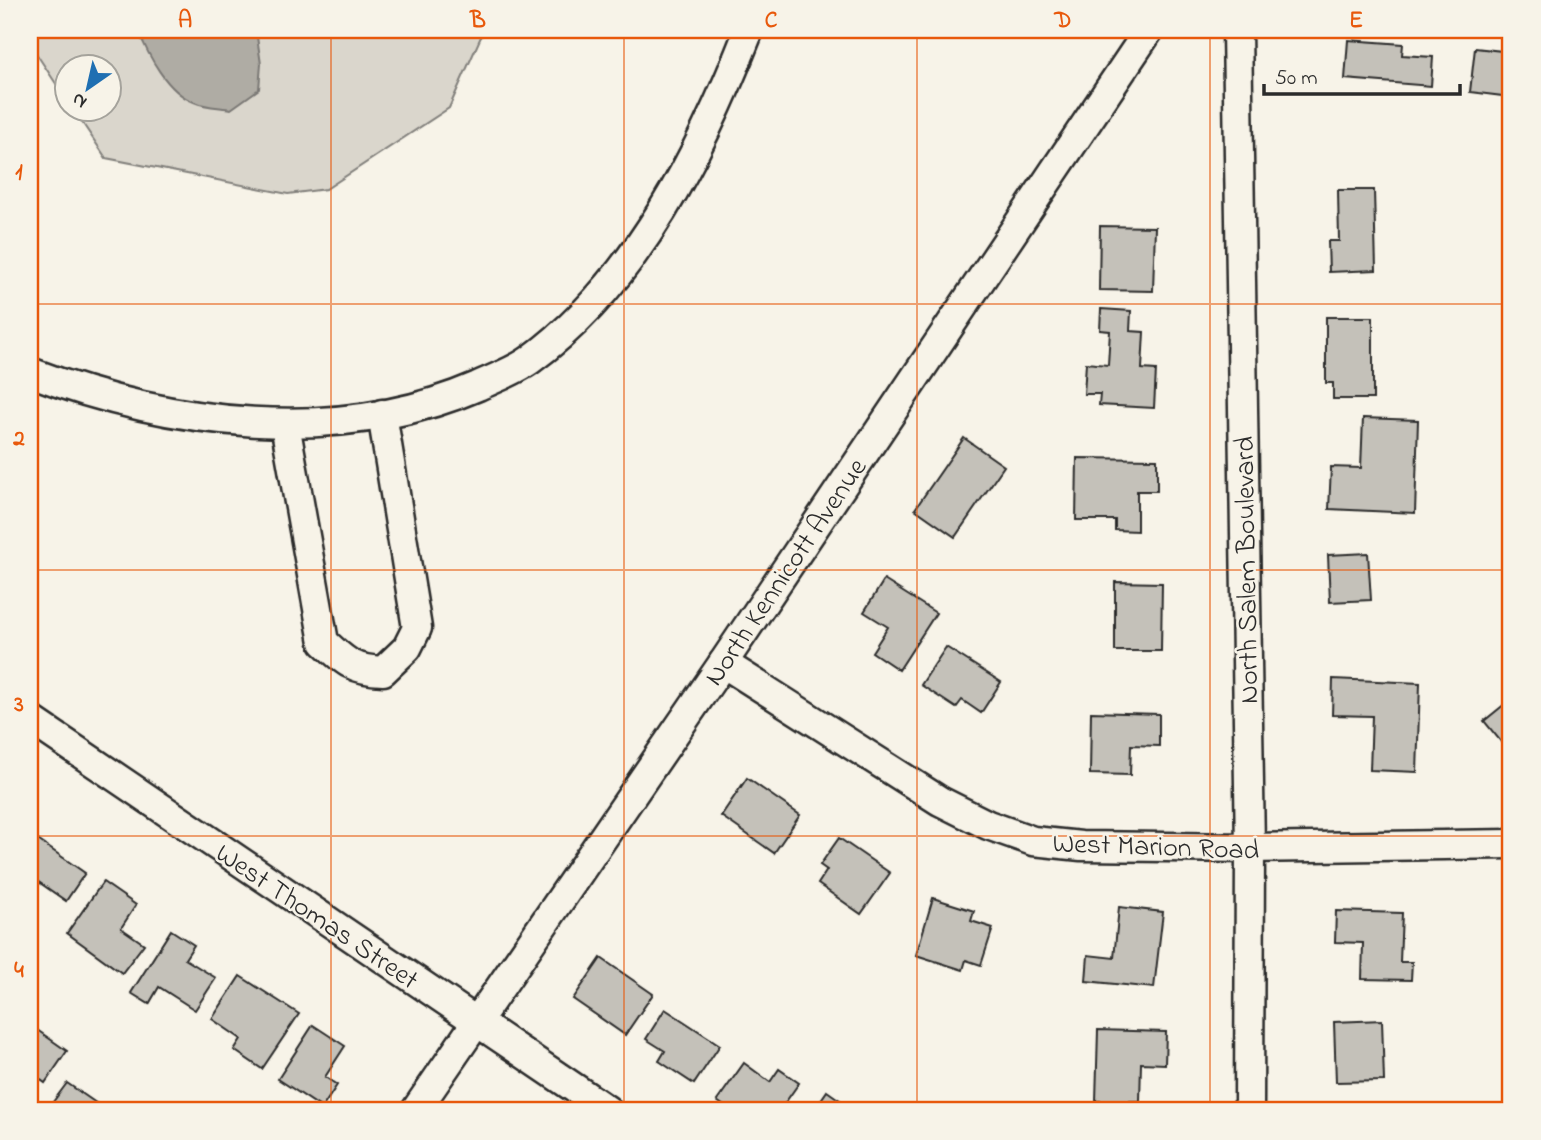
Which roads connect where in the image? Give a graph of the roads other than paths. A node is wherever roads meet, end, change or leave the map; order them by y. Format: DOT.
graph roads {
  1 [pos="749,30"];
  2 [pos="1149,30"];
  3 [pos="1237,30"];
  4 [pos="30,372"];
  5 [pos="382,414"];
  6 [pos="285,424"];
  7 [pos="723,663"];
  8 [pos="30,719"];
  9 [pos="1511,844"];
  10 [pos="1250,848"];
  11 [pos="476,1021"];
  12 [pos="416,1110"];
  13 [pos="607,1110"];
  14 [pos="1249,1110"];
  1 -- 5 [label="street"];
  2 -- 7 [label="street, North Kennicott Avenue"];
  3 -- 10 [label="street, North Salem Boulevard"];
  4 -- 6 [label="street"];
  5 -- 6 [label="street"];
  5 -- 6 [label="street"];
  7 -- 10 [label="street, West Marion Road"];
  7 -- 11 [label="street, North Kennicott Avenue"];
  8 -- 11 [label="street, West Thomas Street"];
  9 -- 10 [label="street, West Marion Road"];
  10 -- 14 [label="street, North Salem Boulevard"];
  11 -- 12 [label="street, North Kennicott Avenue"];
  11 -- 13 [label="street, West Thomas Street"];
}
